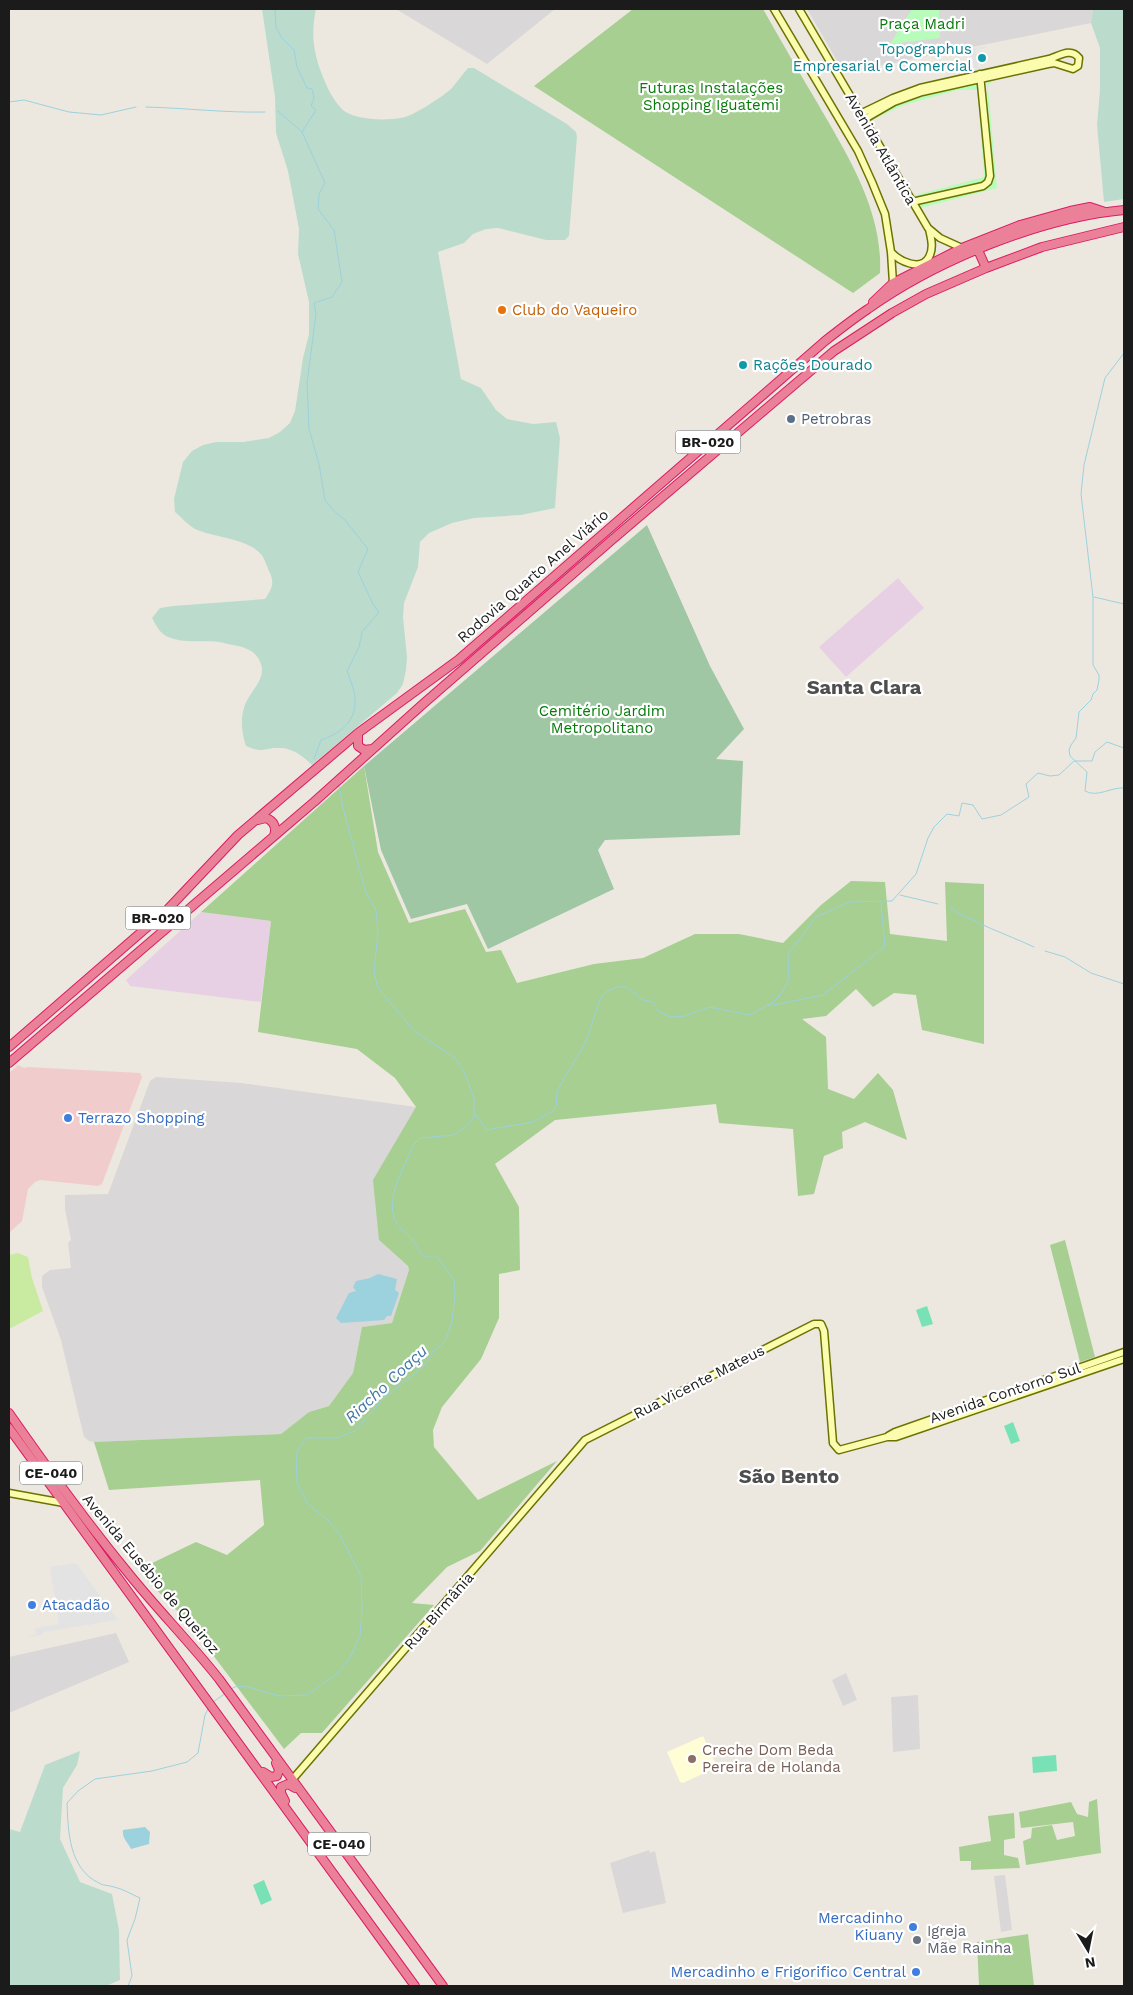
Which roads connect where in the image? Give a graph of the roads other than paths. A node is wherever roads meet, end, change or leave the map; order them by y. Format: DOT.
graph roads {
  1 [pos="774,9"];
  2 [pos="799,9"];
  3 [pos="1059,56"];
  4 [pos="1059,65"];
  5 [pos="981,75"];
  6 [pos="862,117"];
  7 [pos="912,202"];
  8 [pos="1124,210"];
  9 [pos="1105,212"];
  10 [pos="1124,227"];
  11 [pos="928,228"];
  12 [pos="962,248"];
  13 [pos="978,250"];
  14 [pos="891,252"];
  15 [pos="986,268"];
  16 [pos="893,283"];
  17 [pos="869,308"];
  18 [pos="748,408"];
  19 [pos="756,416"];
  20 [pos="692,456"];
  21 [pos="700,464"];
  22 [pos="358,733"];
  23 [pos="372,749"];
  24 [pos="257,820"];
  25 [pos="274,836"];
  26 [pos="100,968"];
  27 [pos="110,976"];
  28 [pos="9,1047"];
  29 [pos="9,1063"];
  30 [pos="814,1324"];
  31 [pos="1124,1352"];
  32 [pos="1124,1359"];
  33 [pos="9,1413"];
  34 [pos="9,1428"];
  35 [pos="887,1437"];
  36 [pos="585,1440"];
  37 [pos="9,1492"];
  38 [pos="56,1492"];
  39 [pos="22,1494"];
  40 [pos="64,1504"];
  41 [pos="273,1754"];
  42 [pos="255,1766"];
  43 [pos="292,1780"];
  44 [pos="304,1796"];
  45 [pos="287,1809"];
  46 [pos="415,1986"];
  47 [pos="443,1986"];
  1 -- 14 [label="street, Avenida Atlântica"];
  2 -- 6 [label="street, Avenida Atlântica"];
  3 -- 4 [label="street"];
  3 -- 4 [label="street"];
  3 -- 5 [label="street"];
  4 -- 5 [label="street"];
  5 -- 6 [label="street"];
  5 -- 7 [label="street"];
  6 -- 7 [label="street, Avenida Atlântica"];
  7 -- 11 [label="street, Avenida Atlântica"];
  8 -- 9 [label="highway, Rodovia Quarto Anel Viário / BR-020"];
  9 -- 12 [label="highway"];
  9 -- 13 [label="highway, Rodovia Quarto Anel Viário / BR-020"];
  10 -- 15 [label="highway, Rodovia Quarto Anel Viário / BR-020"];
  11 -- 12 [label="street, Avenida Atlântica"];
  11 -- 14 [label="street"];
  12 -- 16 [label="highway"];
  13 -- 15 [label="highway"];
  13 -- 17 [label="highway, Rodovia Quarto Anel Viário / BR-020"];
  14 -- 16 [label="street, Avenida Atlântica"];
  15 -- 19 [label="highway, Rodovia Quarto Anel Viário / BR-020"];
  16 -- 17 [label="highway"];
  17 -- 18 [label="highway, Rodovia Quarto Anel Viário / BR-020"];
  18 -- 19 [label="highway"];
  18 -- 20 [label="highway, Rodovia Quarto Anel Viário / BR-020"];
  19 -- 21 [label="highway, Rodovia Quarto Anel Viário / BR-020"];
  20 -- 21 [label="highway"];
  20 -- 22 [label="highway, Rodovia Quarto Anel Viário / BR-020"];
  21 -- 23 [label="highway, Rodovia Quarto Anel Viário / BR-020"];
  22 -- 23 [label="highway"];
  22 -- 24 [label="highway, Rodovia Quarto Anel Viário / BR-020"];
  23 -- 25 [label="highway, Rodovia Quarto Anel Viário / BR-020"];
  24 -- 25 [label="highway"];
  24 -- 26 [label="highway, Rodovia Quarto Anel Viário / BR-020"];
  25 -- 27 [label="highway, Rodovia Quarto Anel Viário / BR-020"];
  26 -- 27 [label="highway"];
  26 -- 28 [label="highway, Rodovia Quarto Anel Viário / BR-020"];
  27 -- 29 [label="highway, Rodovia Quarto Anel Viário / BR-020"];
  30 -- 35 [label="street, Avenida Contorno Sul"];
  30 -- 36 [label="street, Rua Vicente Mateus"];
  31 -- 35 [label="street, Avenida Contorno Sul"];
  32 -- 35 [label="street, Avenida Contorno Sul"];
  33 -- 41 [label="highway, Avenida Eusébio de Queiroz / CE-040"];
  34 -- 38 [label="highway, Avenida Eusébio de Queiroz / CE-040"];
  36 -- 43 [label="street, Rua Birmânia"];
  37 -- 39 [label="street"];
  38 -- 39 [label="street"];
  38 -- 40 [label="highway, Avenida Eusébio de Queiroz / CE-040"];
  39 -- 40 [label="street"];
  40 -- 42 [label="highway, Avenida Eusébio de Queiroz / CE-040"];
  41 -- 42 [label="highway"];
  41 -- 43 [label="highway, CE-040"];
  42 -- 45 [label="highway, CE-040"];
  43 -- 44 [label="highway, CE-040"];
  44 -- 45 [label="highway"];
  44 -- 47 [label="highway, CE-040"];
  45 -- 46 [label="highway, CE-040"];
}
